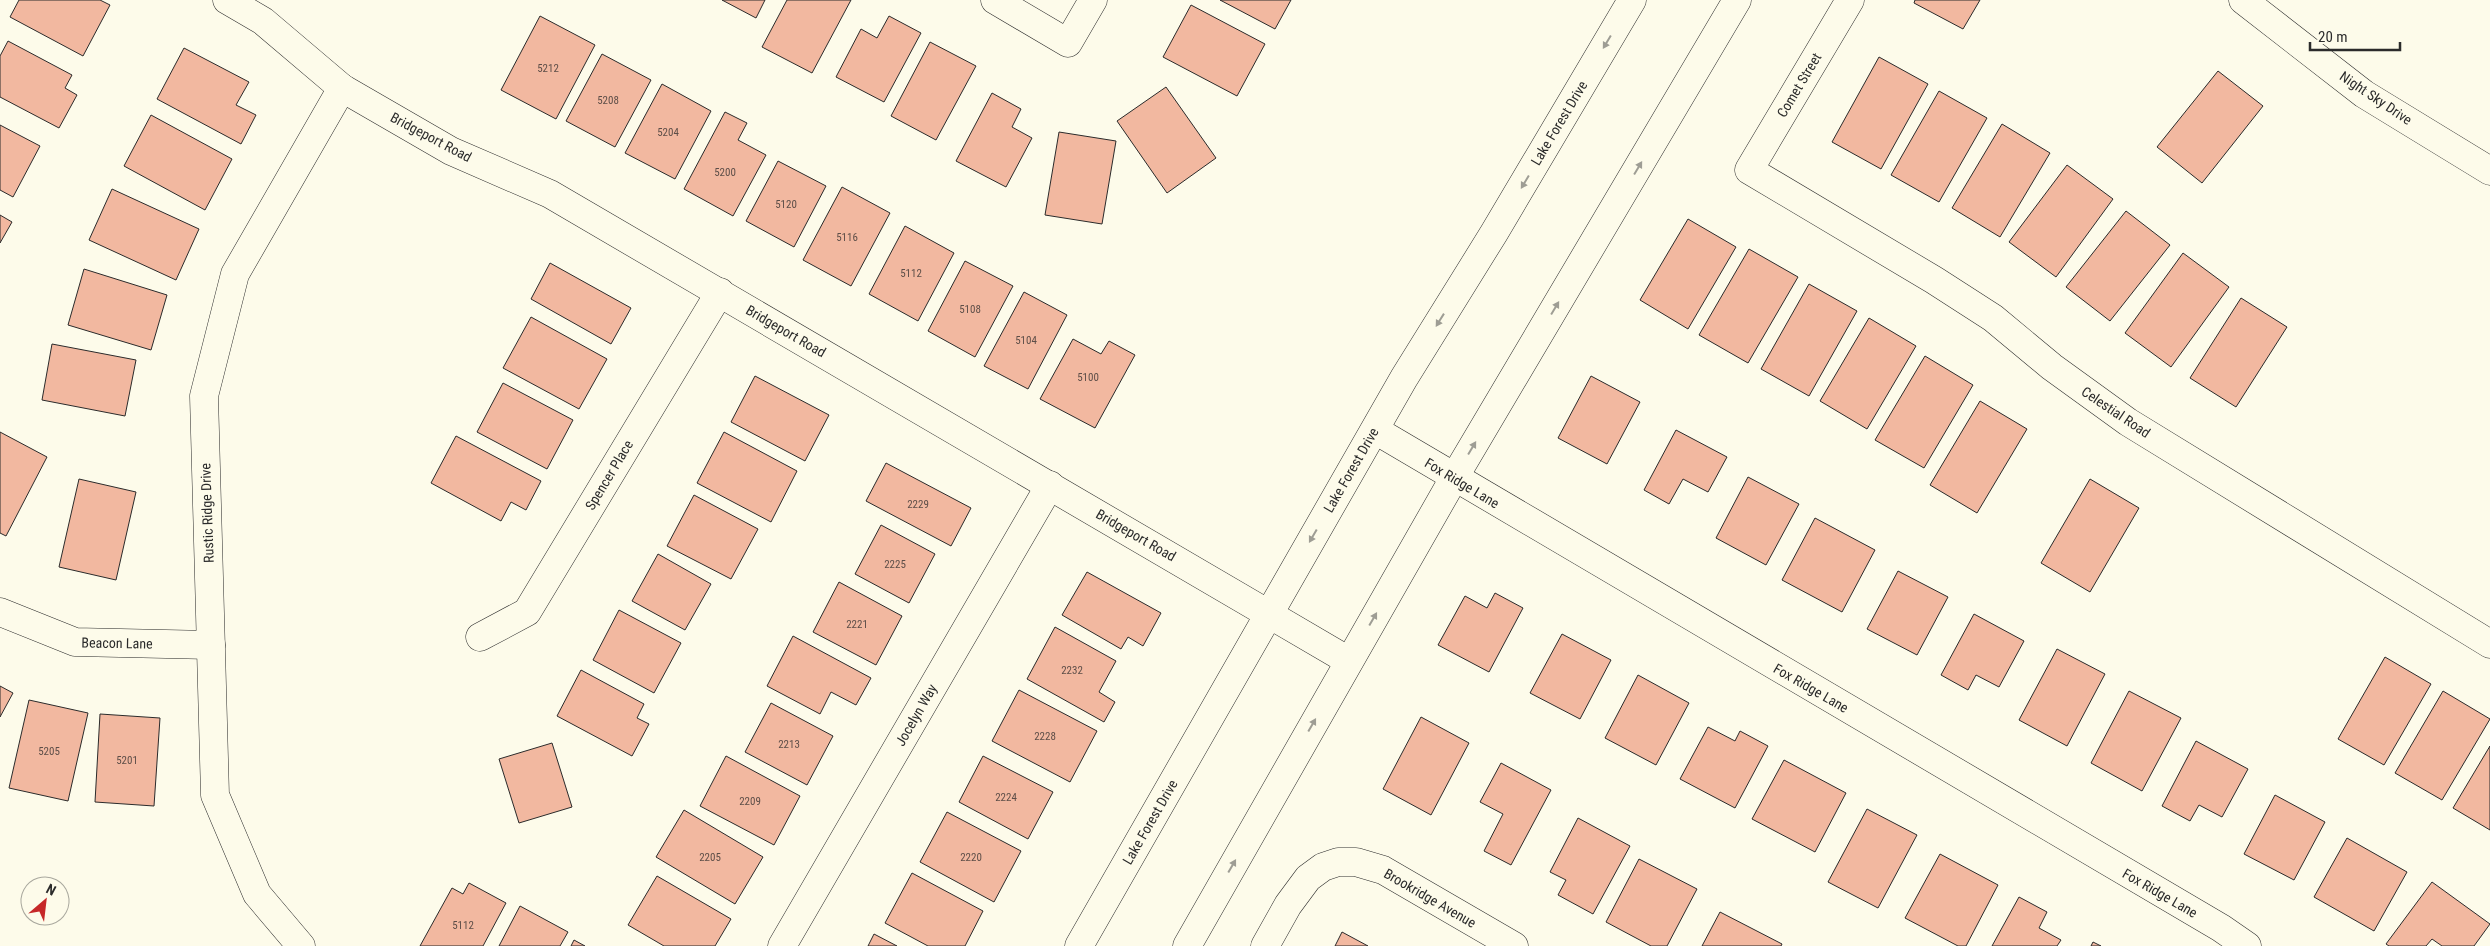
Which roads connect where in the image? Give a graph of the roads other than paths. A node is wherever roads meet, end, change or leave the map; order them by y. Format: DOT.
graph roads {
  1 [pos="227,0"];
  2 [pos="995,0"];
  3 [pos="1093,0"];
  4 [pos="1632,0"];
  5 [pos="1737,0"];
  6 [pos="1850,0"];
  7 [pos="2243,0"];
  8 [pos="342,88"];
  9 [pos="1749,170"];
  10 [pos="2490,171"];
  11 [pos="720,292"];
  12 [pos="1374,430"];
  13 [pos="1454,478"];
  14 [pos="1050,485"];
  15 [pos="0,612"];
  16 [pos="1269,613"];
  17 [pos="480,637"];
  18 [pos="2490,644"];
  19 [pos="211,645"];
  20 [pos="1349,661"];
  21 [pos="301,946"];
  22 [pos="782,946"];
  23 [pos="1079,946"];
  24 [pos="1187,946"];
  25 [pos="1265,946"];
  26 [pos="1514,946"];
  27 [pos="2247,946"];
  1 -- 8 [label="street, Bridgeport Road"];
  2 -- 3 [label="street"];
  4 -- 12 [label="street, Lake Forest Drive, one-way"];
  13 -- 5 [label="street, one-way"];
  6 -- 9 [label="street, Comet Street"];
  7 -- 10 [label="street, Night Sky Drive"];
  8 -- 11 [label="street, Bridgeport Road"];
  8 -- 19 [label="street, Rustic Ridge Drive"];
  9 -- 18 [label="street, Celestial Road"];
  11 -- 14 [label="street, Bridgeport Road"];
  11 -- 17 [label="street, Spencer Place"];
  12 -- 13 [label="street, Fox Ridge Lane"];
  12 -- 16 [label="street, Lake Forest Drive, one-way"];
  20 -- 13 [label="street, one-way"];
  13 -- 27 [label="street, Fox Ridge Lane"];
  14 -- 16 [label="street, Bridgeport Road"];
  14 -- 22 [label="street, Jocelyn Way"];
  15 -- 19 [label="street, Beacon Lane"];
  16 -- 20 [label="street, Bridgeport Road"];
  16 -- 23 [label="street, Lake Forest Drive"];
  19 -- 21 [label="street, Rustic Ridge Drive"];
  24 -- 20 [label="street, one-way"];
  25 -- 26 [label="street, Brookridge Avenue"];
}
